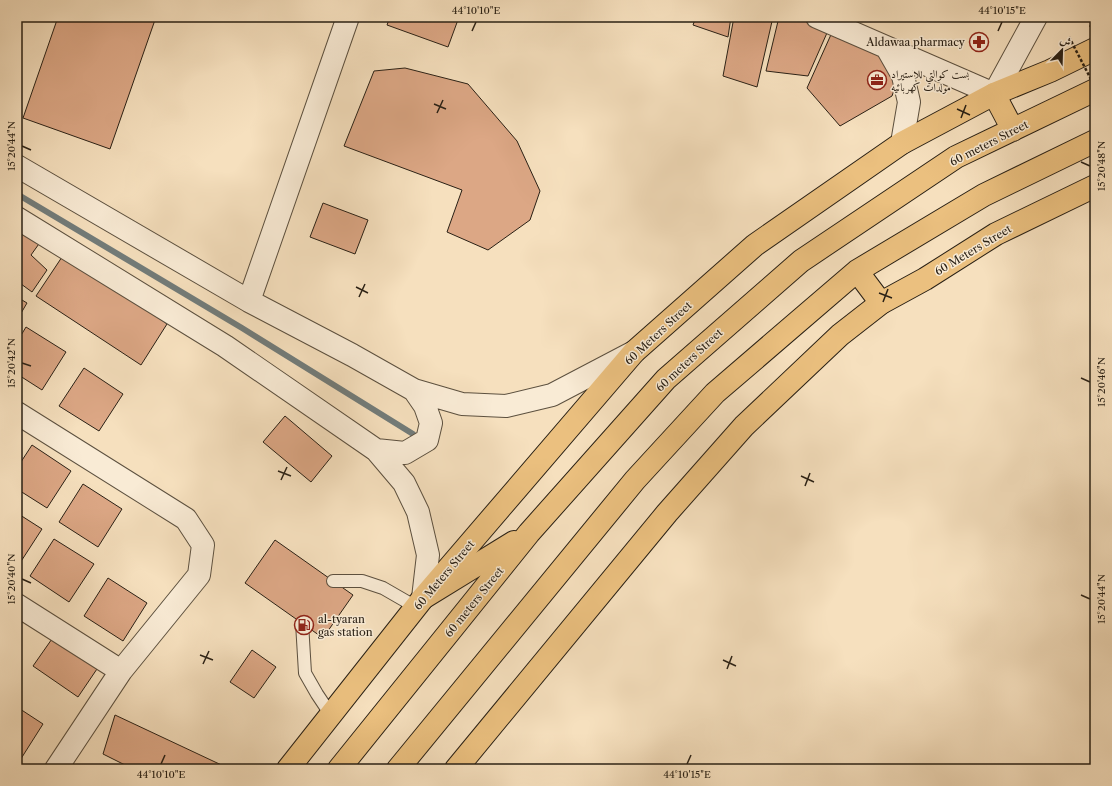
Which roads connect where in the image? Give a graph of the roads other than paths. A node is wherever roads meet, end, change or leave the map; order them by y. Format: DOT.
graph roads {
  1 [pos="348,17"];
  2 [pos="817,17"];
  3 [pos="1036,17"];
  4 [pos="887,48"];
  5 [pos="1095,49"];
  6 [pos="1095,89"];
  7 [pos="994,94"];
  8 [pos="1013,130"];
  9 [pos="1095,141"];
  10 [pos="902,143"];
  11 [pos="17,166"];
  12 [pos="1095,186"];
  13 [pos="17,218"];
  14 [pos="857,271"];
  15 [pos="250,301"];
  16 [pos="881,303"];
  17 [pos="634,352"];
  18 [pos="414,390"];
  19 [pos="17,413"];
  20 [pos="376,450"];
  21 [pos="529,533"];
  22 [pos="333,581"];
  23 [pos="420,603"];
  24 [pos="17,605"];
  25 [pos="302,623"];
  26 [pos="121,671"];
  27 [pos="331,715"];
  28 [pos="56,769"];
  29 [pos="288,769"];
  30 [pos="340,769"];
  31 [pos="398,769"];
  32 [pos="456,769"];
  1 -- 15 [label="street"];
  2 -- 4 [label="street"];
  3 -- 7 [label="street"];
  4 -- 7 [label="street"];
  4 -- 10 [label="street"];
  5 -- 7 [label="main road, 60 Meters Street"];
  6 -- 8 [label="main road, 60 meters Street"];
  7 -- 8 [label="main road"];
  7 -- 10 [label="main road, 60 Meters Street"];
  8 -- 21 [label="main road, 60 meters Street"];
  9 -- 14 [label="main road"];
  10 -- 17 [label="main road, 60 Meters Street"];
  11 -- 15 [label="street"];
  12 -- 16 [label="main road, 60 Meters Street"];
  13 -- 20 [label="street"];
  14 -- 16 [label="main road"];
  14 -- 31 [label="main road"];
  15 -- 18 [label="street"];
  16 -- 32 [label="main road, 60 Meters Street"];
  17 -- 18 [label="street"];
  17 -- 23 [label="main road, 60 Meters Street"];
  18 -- 20 [label="street"];
  19 -- 26 [label="street"];
  20 -- 23 [label="street"];
  21 -- 23 [label="main road"];
  21 -- 30 [label="main road, 60 meters Street"];
  22 -- 23 [label="lane"];
  23 -- 27 [label="main road, 60 Meters Street"];
  24 -- 26 [label="street"];
  25 -- 27 [label="lane"];
  26 -- 28 [label="street"];
  27 -- 29 [label="main road, 60 Meters Street"];
}
